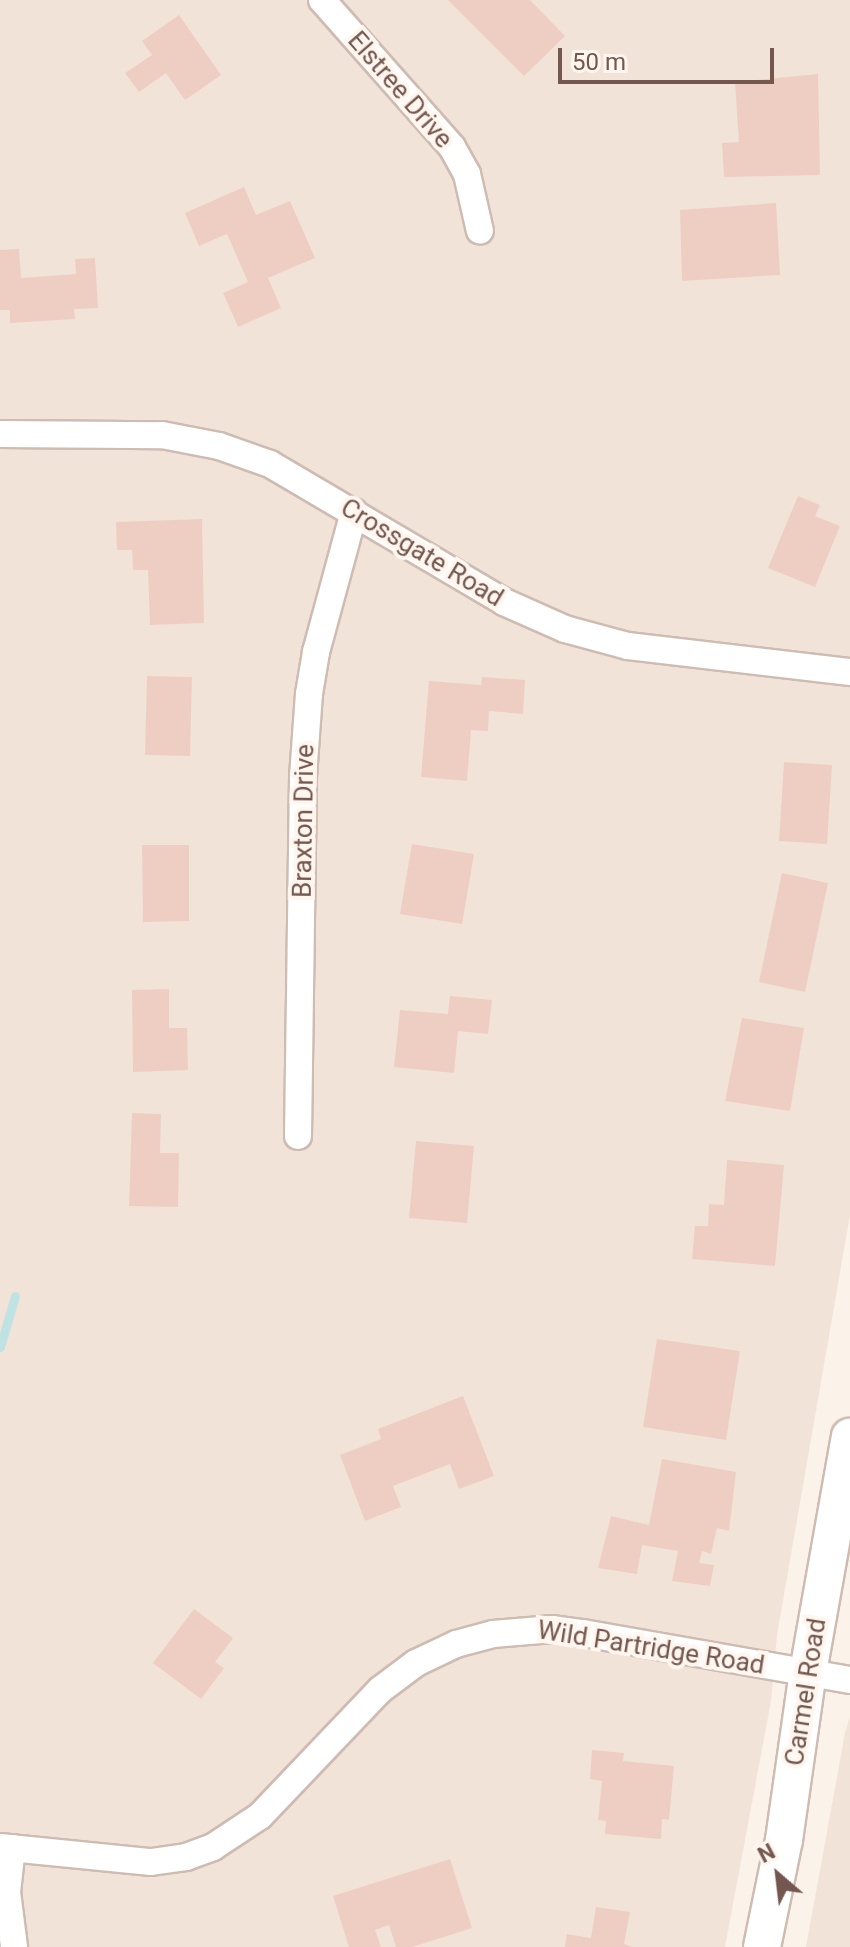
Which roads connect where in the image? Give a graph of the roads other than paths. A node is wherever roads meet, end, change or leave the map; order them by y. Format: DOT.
graph roads {
  1 [pos="322,0"];
  2 [pos="480,231"];
  3 [pos="0,434"];
  4 [pos="354,512"];
  5 [pos="850,672"];
  6 [pos="298,1136"];
  7 [pos="850,1437"];
  8 [pos="808,1672"];
  9 [pos="850,1680"];
  10 [pos="6,1848"];
  11 [pos="14,1947"];
  12 [pos="762,1947"];
  1 -- 2 [label="street, Elstree Drive"];
  3 -- 4 [label="street, Crossgate Road"];
  4 -- 5 [label="street, Crossgate Road"];
  4 -- 6 [label="street, Braxton Drive"];
  7 -- 8 [label="main road, Carmel Road"];
  8 -- 9 [label="street, Wild Partridge Road"];
  8 -- 10 [label="street, Wild Partridge Road"];
  8 -- 12 [label="main road, Carmel Road"];
  10 -- 11 [label="street"];
}
